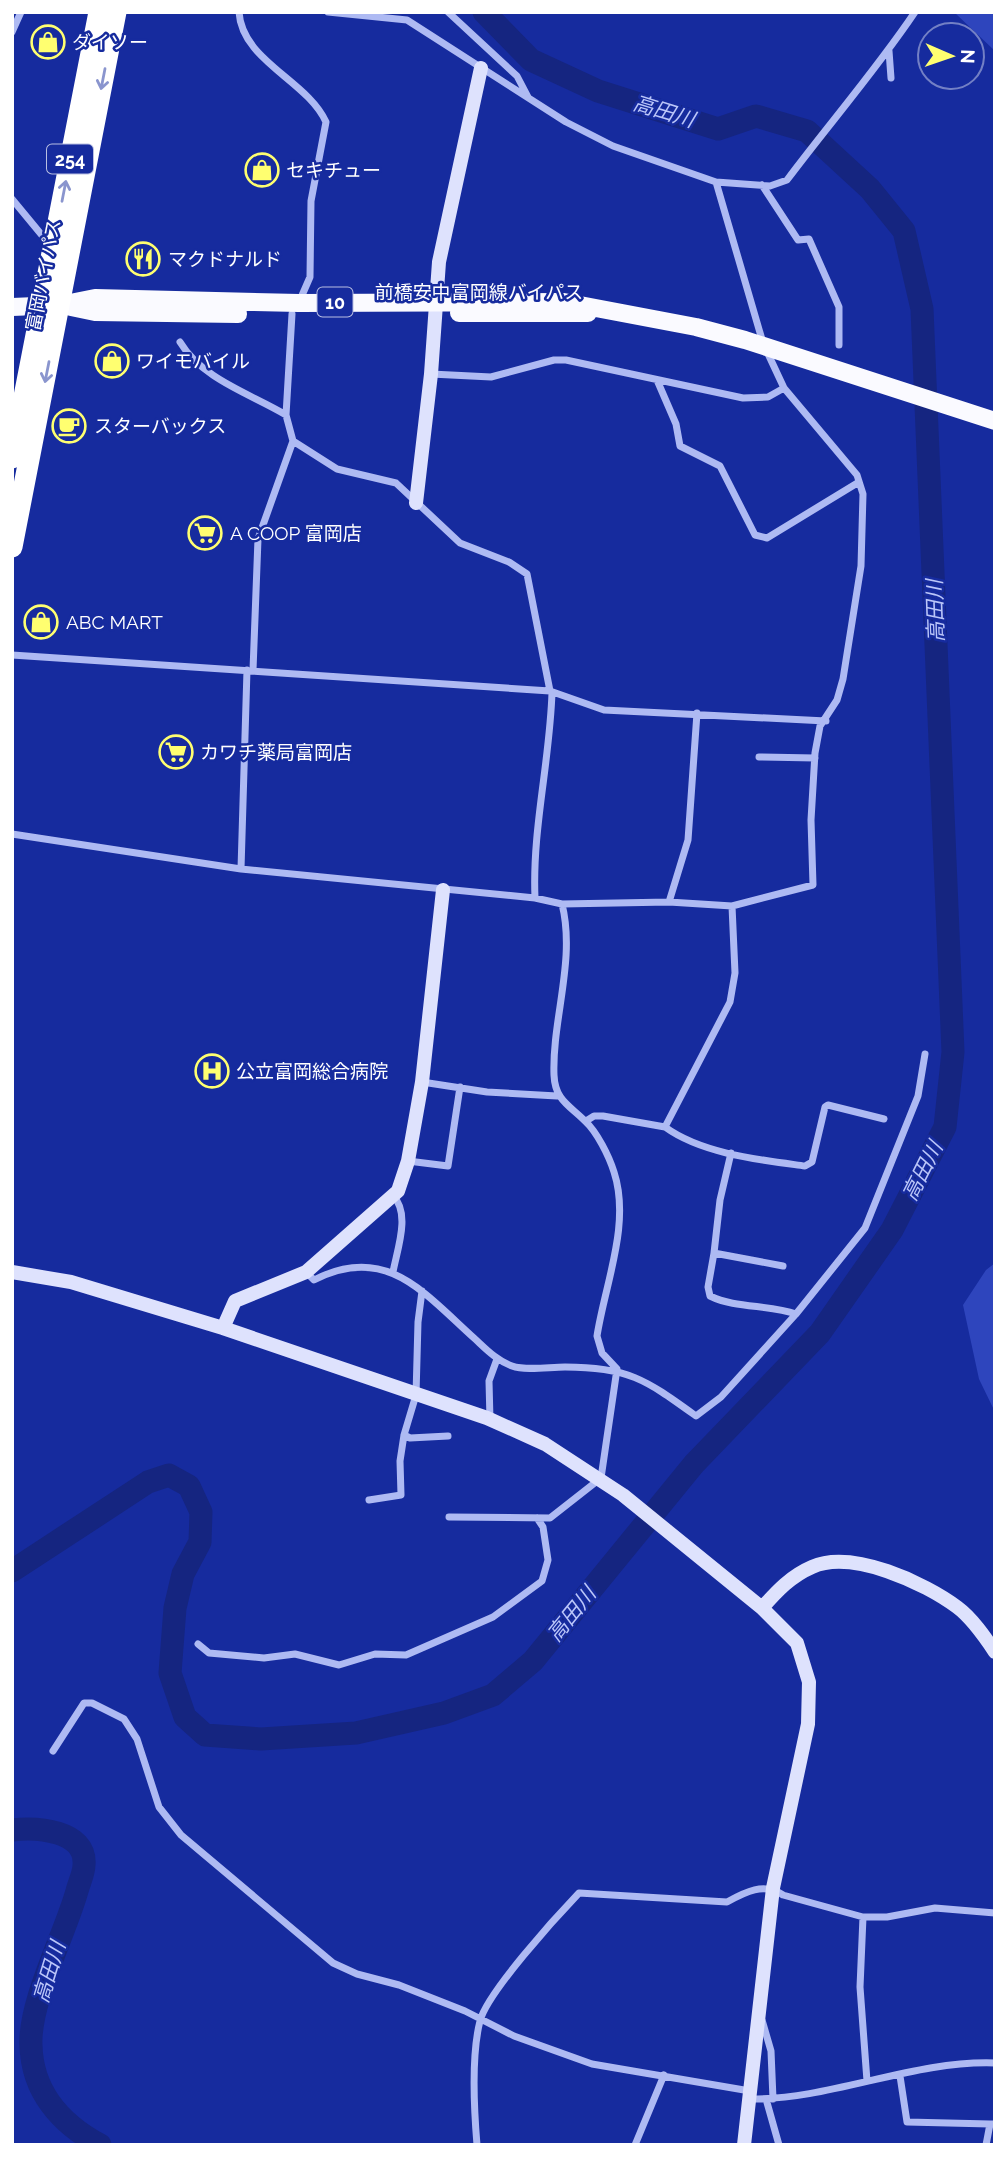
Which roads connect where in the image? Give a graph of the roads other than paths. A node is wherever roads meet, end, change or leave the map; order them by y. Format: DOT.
graph roads {
  1 [pos="22,12"];
  2 [pos="99,12"];
  3 [pos="116,12"];
  4 [pos="239,12"];
  5 [pos="328,12"];
  6 [pos="448,12"];
  7 [pos="915,12"];
  8 [pos="12,32"];
  9 [pos="889,50"];
  10 [pos="481,68"];
  11 [pos="891,78"];
  12 [pos="528,97"];
  13 [pos="716,182"];
  14 [pos="762,185"];
  15 [pos="12,199"];
  16 [pos="53,248"];
  17 [pos="51,306"];
  18 [pos="12,307"];
  19 [pos="436,307"];
  20 [pos="296,308"];
  21 [pos="180,342"];
  22 [pos="839,345"];
  23 [pos="431,374"];
  24 [pos="657,380"];
  25 [pos="784,388"];
  26 [pos="286,415"];
  27 [pos="995,421"];
  28 [pos="293,441"];
  29 [pos="12,458"];
  30 [pos="859,482"];
  31 [pos="416,503"];
  32 [pos="12,547"];
  33 [pos="12,655"];
  34 [pos="250,670"];
  35 [pos="551,691"];
  36 [pos="697,713"];
  37 [pos="826,721"];
  38 [pos="759,757"];
  39 [pos="815,758"];
  40 [pos="12,834"];
  41 [pos="240,869"];
  42 [pos="443,890"];
  43 [pos="535,898"];
  44 [pos="669,902"];
  45 [pos="562,904"];
  46 [pos="732,906"];
  47 [pos="925,1054"];
  48 [pos="422,1082"];
  49 [pos="460,1087"];
  50 [pos="557,1096"];
  51 [pos="884,1119"];
  52 [pos="586,1121"];
  53 [pos="665,1127"];
  54 [pos="732,1153"];
  55 [pos="408,1161"];
  56 [pos="393,1196"];
  57 [pos="714,1252"];
  58 [pos="783,1266"];
  59 [pos="12,1272"];
  60 [pos="306,1272"];
  61 [pos="393,1272"];
  62 [pos="422,1291"];
  63 [pos="796,1314"];
  64 [pos="223,1328"];
  65 [pos="496,1359"];
  66 [pos="617,1369"];
  67 [pos="416,1395"];
  68 [pos="490,1420"];
  69 [pos="404,1435"];
  70 [pos="448,1436"];
  71 [pos="601,1478"];
  72 [pos="369,1500"];
  73 [pos="449,1517"];
  74 [pos="537,1518"];
  75 [pos="762,1608"];
  76 [pos="198,1644"];
  77 [pos="995,1652"];
  78 [pos="53,1751"];
  79 [pos="772,1888"];
  80 [pos="995,1913"];
  81 [pos="863,1917"];
  82 [pos="758,2006"];
  83 [pos="480,2019"];
  84 [pos="995,2063"];
  85 [pos="664,2075"];
  86 [pos="900,2076"];
  87 [pos="867,2081"];
  88 [pos="750,2095"];
  89 [pos="770,2099"];
  90 [pos="993,2124"];
  91 [pos="477,2145"];
  92 [pos="635,2145"];
  93 [pos="744,2145"];
  94 [pos="779,2145"];
  95 [pos="986,2145"];
  1 -- 8 [label="street"];
  16 -- 2 [label="highway, 富岡バイパス / 254, one-way"];
  3 -- 17 [label="highway, 富岡バイパス / 254, one-way"];
  4 -- 20 [label="street"];
  5 -- 10 [label="street"];
  6 -- 12 [label="street"];
  7 -- 9 [label="street"];
  9 -- 11 [label="street"];
  9 -- 14 [label="street"];
  10 -- 12 [label="street"];
  10 -- 19 [label="street"];
  12 -- 13 [label="street"];
  13 -- 14 [label="street"];
  13 -- 25 [label="street"];
  14 -- 22 [label="street"];
  15 -- 16 [label="street"];
  16 -- 17 [label="highway, 富岡バイパス / 254"];
  17 -- 18 [label="main road, 前橋安中富岡線バイパス"];
  17 -- 20 [label="main road, 前橋安中富岡線バイパス / 10"];
  17 -- 29 [label="highway, 富岡バイパス / 254"];
  17 -- 32 [label="highway, 富岡バイパス / 254, one-way"];
  19 -- 20 [label="main road, 前橋安中富岡線バイパス / 10"];
  19 -- 23 [label="street"];
  19 -- 27 [label="main road, 前橋安中富岡線バイパス / 10"];
  20 -- 26 [label="street"];
  21 -- 26 [label="street"];
  23 -- 24 [label="street"];
  23 -- 31 [label="street"];
  24 -- 25 [label="street"];
  24 -- 30 [label="street"];
  25 -- 30 [label="street"];
  26 -- 28 [label="street"];
  28 -- 31 [label="street"];
  28 -- 34 [label="street"];
  30 -- 37 [label="street"];
  31 -- 35 [label="street"];
  33 -- 34 [label="street"];
  34 -- 35 [label="street"];
  34 -- 41 [label="street"];
  35 -- 36 [label="street"];
  35 -- 43 [label="street"];
  36 -- 37 [label="street"];
  36 -- 44 [label="street"];
  37 -- 39 [label="street"];
  38 -- 39 [label="street"];
  39 -- 46 [label="street"];
  40 -- 41 [label="street"];
  41 -- 42 [label="street"];
  42 -- 43 [label="street"];
  42 -- 48 [label="street"];
  43 -- 45 [label="street"];
  44 -- 45 [label="street"];
  44 -- 46 [label="street"];
  45 -- 50 [label="street"];
  46 -- 53 [label="street"];
  47 -- 63 [label="street"];
  48 -- 49 [label="street"];
  48 -- 55 [label="street"];
  49 -- 50 [label="street"];
  49 -- 55 [label="street"];
  50 -- 52 [label="street"];
  51 -- 54 [label="street"];
  52 -- 53 [label="street"];
  52 -- 66 [label="street"];
  53 -- 54 [label="street"];
  54 -- 57 [label="street"];
  55 -- 56 [label="street"];
  56 -- 60 [label="street"];
  56 -- 61 [label="street"];
  57 -- 58 [label="street"];
  57 -- 63 [label="street"];
  59 -- 64 [label="street"];
  60 -- 61 [label="street"];
  60 -- 64 [label="street"];
  61 -- 62 [label="street"];
  62 -- 65 [label="street"];
  62 -- 67 [label="street"];
  63 -- 66 [label="street"];
  64 -- 67 [label="street"];
  65 -- 66 [label="street"];
  65 -- 68 [label="street"];
  66 -- 71 [label="street"];
  67 -- 68 [label="street"];
  67 -- 69 [label="street"];
  68 -- 71 [label="street"];
  69 -- 70 [label="street"];
  69 -- 72 [label="street"];
  71 -- 74 [label="street"];
  71 -- 75 [label="street"];
  73 -- 74 [label="street"];
  74 -- 76 [label="street"];
  75 -- 77 [label="street"];
  75 -- 79 [label="street"];
  78 -- 83 [label="street"];
  79 -- 81 [label="street"];
  79 -- 82 [label="street"];
  79 -- 83 [label="street"];
  80 -- 81 [label="street"];
  81 -- 87 [label="street"];
  82 -- 88 [label="street"];
  82 -- 89 [label="street"];
  83 -- 85 [label="street"];
  83 -- 91 [label="street"];
  84 -- 86 [label="street"];
  85 -- 88 [label="street"];
  85 -- 92 [label="street"];
  86 -- 87 [label="street"];
  86 -- 90 [label="street"];
  87 -- 89 [label="street"];
  88 -- 89 [label="street"];
  88 -- 93 [label="street"];
  89 -- 94 [label="street"];
  90 -- 95 [label="street"];
}
